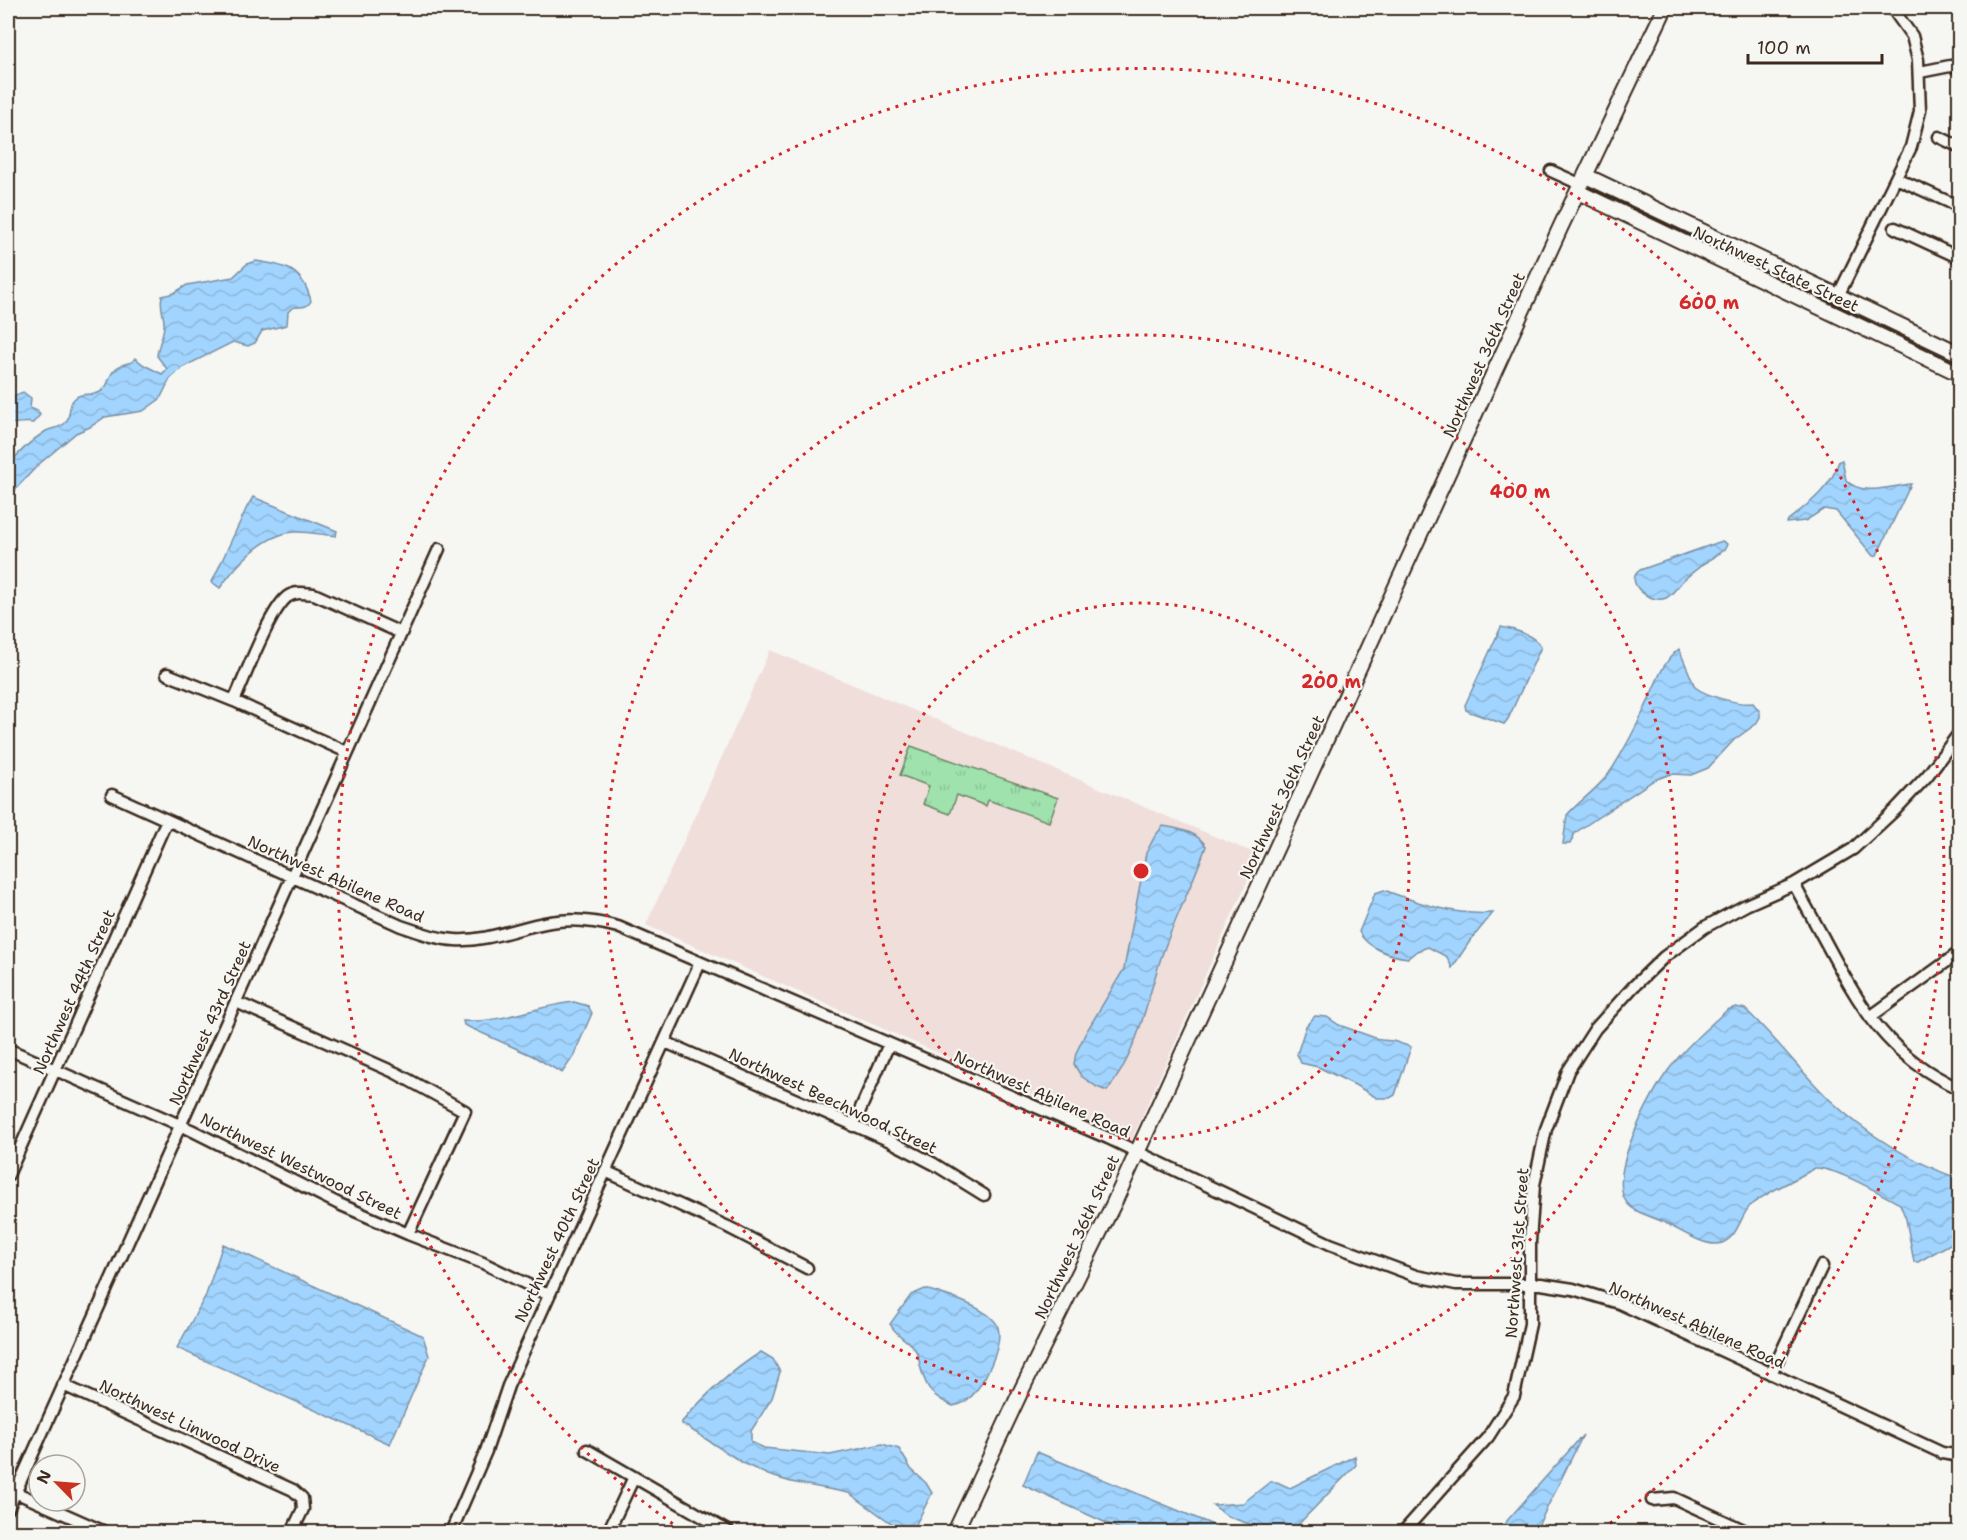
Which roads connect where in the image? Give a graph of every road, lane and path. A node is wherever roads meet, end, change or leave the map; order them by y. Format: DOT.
graph roads {
  1 [pos="1665,8"];
  2 [pos="1892,8"];
  3 [pos="1959,67"];
  4 [pos="1920,72"];
  5 [pos="1939,137"];
  6 [pos="1959,147"];
  7 [pos="1551,171"];
  8 [pos="1896,178"];
  9 [pos="1582,184"];
  10 [pos="1959,207"];
  11 [pos="1895,228"];
  12 [pos="1959,258"];
  13 [pos="1838,296"];
  14 [pos="1959,354"];
  15 [pos="1959,374"];
  16 [pos="439,549"];
  17 [pos="401,633"];
  18 [pos="167,675"];
  19 [pos="234,701"];
  20 [pos="1959,732"];
  21 [pos="347,752"];
  22 [pos="111,795"];
  23 [pos="166,820"];
  24 [pos="291,876"];
  25 [pos="1794,884"];
  26 [pos="1959,952"];
  27 [pos="700,963"];
  28 [pos="236,1002"];
  29 [pos="1870,1017"];
  30 [pos="665,1042"];
  31 [pos="889,1044"];
  32 [pos="8,1049"];
  33 [pos="56,1070"];
  34 [pos="1959,1089"];
  35 [pos="180,1126"];
  36 [pos="854,1126"];
  37 [pos="1136,1151"];
  38 [pos="605,1171"];
  39 [pos="8,1175"];
  40 [pos="984,1195"];
  41 [pos="408,1234"];
  42 [pos="1822,1266"];
  43 [pos="807,1268"];
  44 [pos="1530,1284"];
  45 [pos="549,1295"];
  46 [pos="1771,1374"];
  47 [pos="63,1385"];
  48 [pos="587,1449"];
  49 [pos="1959,1456"];
  50 [pos="634,1477"];
  51 [pos="11,1490"];
  52 [pos="1652,1500"];
  53 [pos="8,1509"];
  54 [pos="105,1533"];
  55 [pos="292,1533"];
  56 [pos="451,1533"];
  57 [pos="608,1533"];
  58 [pos="729,1533"];
  59 [pos="955,1533"];
  60 [pos="1403,1533"];
  61 [pos="1748,1533"];
  1 -- 9 [label="main road, Northwest 36th Street"];
  2 -- 4 [label="street"];
  3 -- 4 [label="street"];
  4 -- 8 [label="street"];
  5 -- 6 [label="street"];
  7 -- 9 [label="street"];
  8 -- 10 [label="street"];
  8 -- 13 [label="street"];
  9 -- 13 [label="main road, Northwest State Street"];
  9 -- 15 [label="main road, Northwest State Street"];
  9 -- 37 [label="main road, Northwest 36th Street"];
  11 -- 12 [label="street"];
  13 -- 14 [label="main road, Northwest State Street"];
  16 -- 17 [label="street, Northwest 43rd Street"];
  17 -- 19 [label="street"];
  17 -- 21 [label="street, Northwest 43rd Street"];
  18 -- 19 [label="street"];
  19 -- 21 [label="street"];
  20 -- 25 [label="street, Northwest 31st Street"];
  21 -- 24 [label="street, Northwest 43rd Street"];
  22 -- 23 [label="street, Northwest Abilene Road"];
  23 -- 24 [label="street, Northwest Abilene Road"];
  23 -- 33 [label="street, Northwest 44th Street"];
  24 -- 27 [label="street, Northwest Abilene Road"];
  24 -- 28 [label="street, Northwest 43rd Street"];
  25 -- 29 [label="street"];
  25 -- 44 [label="street, Northwest 31st Street"];
  26 -- 29 [label="street"];
  27 -- 30 [label="street, Northwest 40th Street"];
  27 -- 31 [label="street, Northwest Abilene Road"];
  28 -- 35 [label="street, Northwest 43rd Street"];
  28 -- 41 [label="street"];
  29 -- 34 [label="street"];
  30 -- 36 [label="street, Northwest Beechwood Street"];
  30 -- 38 [label="street, Northwest 40th Street"];
  31 -- 36 [label="street"];
  31 -- 37 [label="street, Northwest Abilene Road"];
  32 -- 33 [label="street, Northwest Westwood Street"];
  33 -- 35 [label="street, Northwest Westwood Street"];
  33 -- 39 [label="street, Northwest 44th Street"];
  35 -- 41 [label="street, Northwest Westwood Street"];
  35 -- 47 [label="street, Northwest 43rd Street"];
  36 -- 40 [label="street, Northwest Beechwood Street"];
  37 -- 44 [label="street, Northwest Abilene Road"];
  37 -- 59 [label="main road, Northwest 36th Street"];
  38 -- 43 [label="street"];
  38 -- 45 [label="street, Northwest 40th Street"];
  41 -- 45 [label="street, Northwest Westwood Street"];
  42 -- 46 [label="street"];
  44 -- 46 [label="street, Northwest Abilene Road"];
  44 -- 60 [label="street, Northwest 31st Street"];
  45 -- 56 [label="street, Northwest 40th Street"];
  46 -- 49 [label="street, Northwest Abilene Road"];
  47 -- 51 [label="street, Northwest 43rd Street"];
  47 -- 55 [label="street, Northwest Linwood Drive"];
  48 -- 50 [label="street"];
  50 -- 57 [label="street"];
  50 -- 58 [label="street"];
  51 -- 53 [label="street, Northwest 43rd Street"];
  51 -- 54 [label="street"];
  52 -- 61 [label="street"];
}
